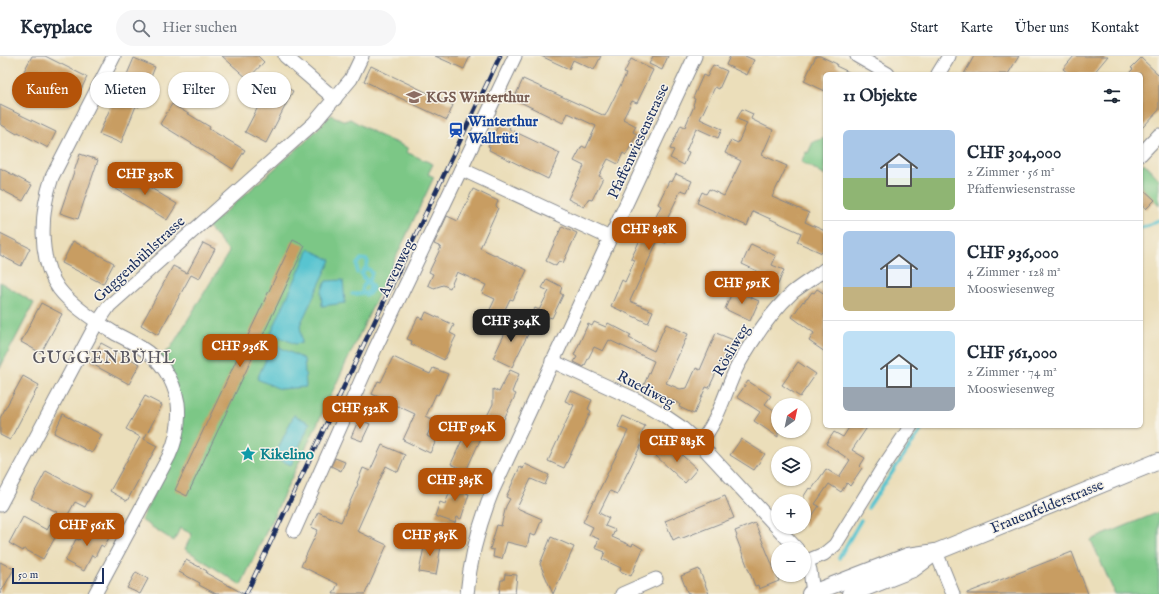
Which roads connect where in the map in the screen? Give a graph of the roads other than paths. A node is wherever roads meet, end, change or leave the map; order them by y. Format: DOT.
graph roads {
  1 [pos="114,56"];
  2 [pos="284,56"];
  3 [pos="362,56"];
  4 [pos="515,56"];
  5 [pos="695,56"];
  6 [pos="857,56"];
  7 [pos="949,56"];
  8 [pos="885,72"];
  9 [pos="939,72"];
  10 [pos="335,99"];
  11 [pos="1159,135"];
  12 [pos="1143,152"];
  13 [pos="461,169"];
  14 [pos="610,238"];
  15 [pos="823,270"];
  16 [pos="98,322"];
  17 [pos="552,361"];
  18 [pos="910,428"];
  19 [pos="699,443"];
  20 [pos="1159,462"];
  21 [pos="0,505"];
  22 [pos="294,531"];
  23 [pos="791,542"];
  24 [pos="936,552"];
  25 [pos="811,557"];
  26 [pos="656,579"];
  27 [pos="811,582"];
  28 [pos="812,593"];
  29 [pos="95,594"];
  30 [pos="466,594"];
  31 [pos="622,594"];
  32 [pos="850,594"];
  33 [pos="953,594"];
  1 -- 16 [label="street"];
  2 -- 10 [label="street"];
  3 -- 10 [label="street, Guggenbühlstrasse"];
  4 -- 13 [label="street, Arvenweg"];
  5 -- 14 [label="street, Pfaffenwiesenstrasse"];
  6 -- 8 [label="street"];
  7 -- 9 [label="street"];
  10 -- 16 [label="street, Guggenbühlstrasse"];
  11 -- 12 [label="street"];
  13 -- 14 [label="street"];
  13 -- 22 [label="street, Arvenweg"];
  14 -- 17 [label="street, Pfaffenwiesenstrasse"];
  15 -- 19 [label="street, Rösliweg"];
  16 -- 21 [label="street, Guggenbühlstrasse"];
  16 -- 29 [label="street"];
  17 -- 19 [label="street, Ruediweg"];
  17 -- 30 [label="street, Pfaffenwiesenstrasse"];
  18 -- 25 [label="street"];
  19 -- 23 [label="street, Ruediweg"];
  20 -- 24 [label="main road, Frauenfelderstrasse"];
  24 -- 28 [label="main road, Frauenfelderstrasse"];
  24 -- 32 [label="main road, Frauenfelderstrasse"];
  24 -- 33 [label="street"];
  26 -- 31 [label="street"];
  27 -- 28 [label="street"];
}
